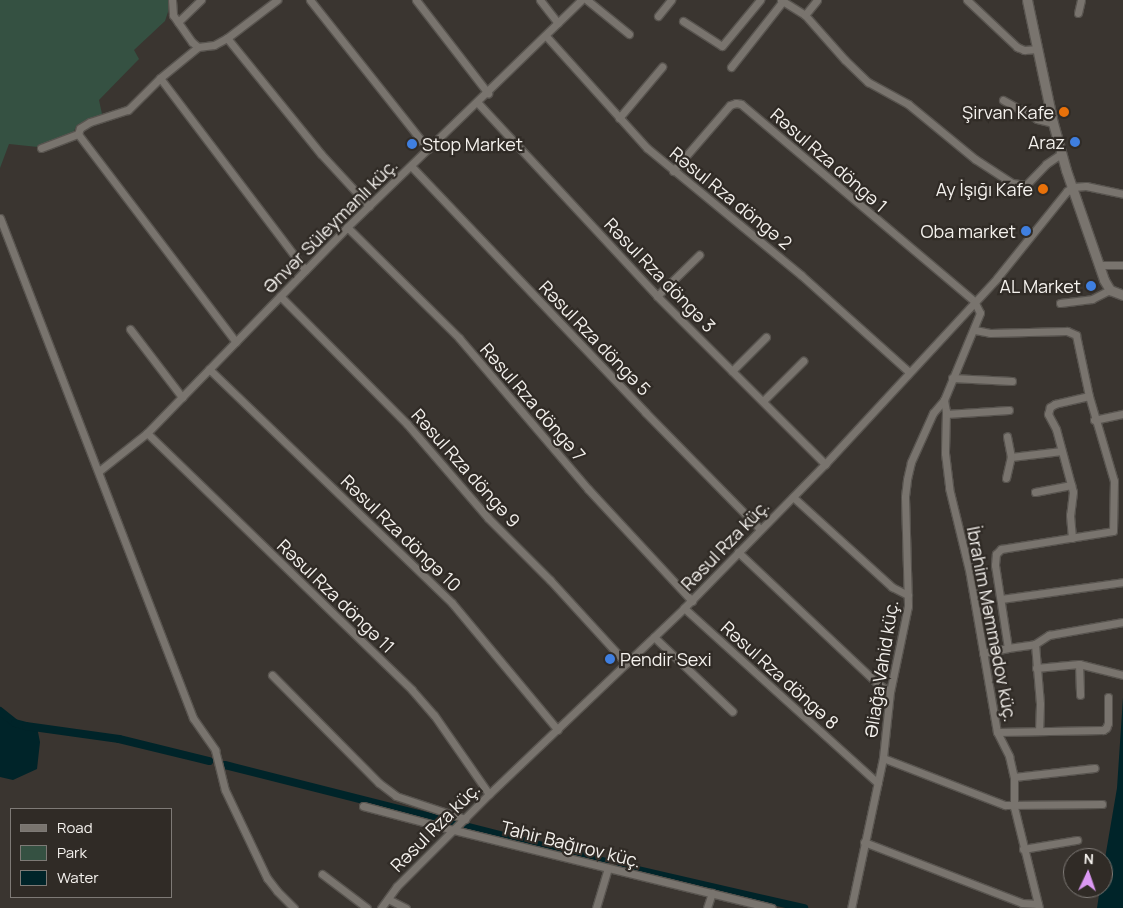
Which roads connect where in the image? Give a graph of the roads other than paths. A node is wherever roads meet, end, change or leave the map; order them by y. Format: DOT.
graph roads {
  1 [pos="172,0"];
  2 [pos="201,0"];
  3 [pos="277,0"];
  4 [pos="310,0"];
  5 [pos="416,0"];
  6 [pos="540,0"];
  7 [pos="581,0"];
  8 [pos="587,0"];
  9 [pos="671,0"];
  10 [pos="760,0"];
  11 [pos="817,0"];
  12 [pos="967,0"];
  13 [pos="1027,0"];
  14 [pos="1081,0"];
  15 [pos="782,1"];
  16 [pos="1078,13"];
  17 [pos="805,15"];
  18 [pos="658,16"];
  19 [pos="683,21"];
  20 [pos="178,22"];
  21 [pos="558,23"];
  22 [pos="629,34"];
  23 [pos="546,36"];
  24 [pos="226,38"];
  25 [pos="198,47"];
  26 [pos="1038,49"];
  27 [pos="662,67"];
  28 [pos="731,67"];
  29 [pos="160,78"];
  30 [pos="488,93"];
  31 [pos="1003,100"];
  32 [pos="477,102"];
  33 [pos="619,118"];
  34 [pos="1053,123"];
  35 [pos="78,134"];
  36 [pos="41,148"];
  37 [pos="428,149"];
  38 [pos="1061,154"];
  39 [pos="411,166"];
  40 [pos="674,171"];
  41 [pos="1073,187"];
  42 [pos="1123,194"];
  43 [pos="369,206"];
  44 [pos="0,218"];
  45 [pos="347,227"];
  46 [pos="699,255"];
  47 [pos="1099,265"];
  48 [pos="1123,265"];
  49 [pos="305,270"];
  50 [pos="1110,290"];
  51 [pos="280,296"];
  52 [pos="657,296"];
  53 [pos="1123,296"];
  54 [pos="974,301"];
  55 [pos="1060,303"];
  56 [pos="130,329"];
  57 [pos="974,330"];
  58 [pos="766,337"];
  59 [pos="236,342"];
  60 [pos="803,361"];
  61 [pos="209,369"];
  62 [pos="732,371"];
  63 [pos="909,372"];
  64 [pos="952,378"];
  65 [pos="1012,381"];
  66 [pos="1089,396"];
  67 [pos="182,397"];
  68 [pos="763,400"];
  69 [pos="944,400"];
  70 [pos="1009,410"];
  71 [pos="946,414"];
  72 [pos="1123,414"];
  73 [pos="1094,420"];
  74 [pos="147,433"];
  75 [pos="1007,436"];
  76 [pos="1062,451"];
  77 [pos="1011,457"];
  78 [pos="824,464"];
  79 [pos="99,471"];
  80 [pos="1006,478"];
  81 [pos="1071,485"];
  82 [pos="1035,492"];
  83 [pos="793,497"];
  84 [pos="760,529"];
  85 [pos="1123,529"];
  86 [pos="1114,531"];
  87 [pos="1072,538"];
  88 [pos="738,552"];
  89 [pos="1123,582"];
  90 [pos="908,596"];
  91 [pos="1002,599"];
  92 [pos="692,601"];
  93 [pos="684,608"];
  94 [pos="1123,622"];
  95 [pos="654,637"];
  96 [pos="1035,644"];
  97 [pos="1008,648"];
  98 [pos="983,653"];
  99 [pos="626,663"];
  100 [pos="1079,664"];
  101 [pos="1036,668"];
  102 [pos="1123,675"];
  103 [pos="272,676"];
  104 [pos="890,692"];
  105 [pos="1080,695"];
  106 [pos="1108,697"];
  107 [pos="732,711"];
  108 [pos="558,730"];
  109 [pos="1039,730"];
  110 [pos="997,732"];
  111 [pos="882,758"];
  112 [pos="1094,768"];
  113 [pos="1014,777"];
  114 [pos="878,783"];
  115 [pos="489,794"];
  116 [pos="1102,804"];
  117 [pos="363,806"];
  118 [pos="1014,807"];
  119 [pos="465,819"];
  120 [pos="454,830"];
  121 [pos="1077,840"];
  122 [pos="864,842"];
  123 [pos="1023,849"];
  124 [pos="608,868"];
  125 [pos="322,874"];
  126 [pos="712,893"];
  127 [pos="388,899"];
  128 [pos="1039,906"];
  129 [pos="294,908"];
  130 [pos="367,908"];
  131 [pos="381,908"];
  132 [pos="406,908"];
  133 [pos="596,908"];
  134 [pos="708,908"];
  135 [pos="772,908"];
  136 [pos="851,908"];
  1 -- 20 [label="street"];
  2 -- 20 [label="street"];
  3 -- 24 [label="street"];
  4 -- 37 [label="street"];
  5 -- 30 [label="street"];
  6 -- 21 [label="street"];
  7 -- 21 [label="street, Ənvər Süleymanlı küç."];
  8 -- 22 [label="street"];
  9 -- 18 [label="street"];
  10 -- 19 [label="street"];
  11 -- 17 [label="street"];
  12 -- 26 [label="street"];
  13 -- 26 [label="street"];
  14 -- 16 [label="street"];
  15 -- 17 [label="street"];
  15 -- 28 [label="street"];
  17 -- 38 [label="street"];
  20 -- 25 [label="street"];
  21 -- 23 [label="street, Ənvər Süleymanlı küç."];
  23 -- 30 [label="street, Ənvər Süleymanlı küç."];
  23 -- 33 [label="street, Rəsul Rza döngə 2"];
  24 -- 25 [label="street"];
  24 -- 43 [label="street"];
  25 -- 29 [label="street"];
  26 -- 34 [label="street"];
  27 -- 33 [label="street"];
  29 -- 35 [label="street"];
  29 -- 49 [label="street"];
  30 -- 32 [label="street, Ənvər Süleymanlı küç."];
  31 -- 34 [label="street"];
  32 -- 37 [label="street, Ənvər Süleymanlı küç."];
  32 -- 52 [label="street, Rəsul Rza döngə 3"];
  33 -- 40 [label="street, Rəsul Rza döngə 2"];
  34 -- 38 [label="street"];
  35 -- 36 [label="street"];
  35 -- 59 [label="street"];
  37 -- 39 [label="street, Ənvər Süleymanlı küç."];
  38 -- 41 [label="street"];
  39 -- 43 [label="street, Ənvər Süleymanlı küç."];
  39 -- 84 [label="street, Rəsul Rza döngə 5"];
  40 -- 54 [label="street, Rəsul Rza döngə 1"];
  40 -- 63 [label="street, Rəsul Rza döngə 2"];
  41 -- 42 [label="street"];
  41 -- 47 [label="street"];
  41 -- 54 [label="street, Rəsul Rza küç."];
  43 -- 45 [label="street, Ənvər Süleymanlı küç."];
  44 -- 79 [label="street"];
  45 -- 49 [label="street, Ənvər Süleymanlı küç."];
  45 -- 92 [label="street, Rəsul Rza döngə 7"];
  46 -- 52 [label="street"];
  47 -- 48 [label="street"];
  47 -- 50 [label="street"];
  49 -- 51 [label="street, Ənvər Süleymanlı küç."];
  50 -- 53 [label="street"];
  50 -- 55 [label="street"];
  51 -- 59 [label="street, Ənvər Süleymanlı küç."];
  51 -- 99 [label="street, Rəsul Rza döngə 9"];
  52 -- 62 [label="street, Rəsul Rza döngə 3"];
  54 -- 57 [label="street, Əliağa Vahid küç."];
  54 -- 63 [label="street, Rəsul Rza küç."];
  56 -- 67 [label="street"];
  57 -- 64 [label="street, Əliağa Vahid küç."];
  57 -- 66 [label="street"];
  58 -- 62 [label="street"];
  59 -- 61 [label="street, Ənvər Süleymanlı küç."];
  60 -- 68 [label="street"];
  61 -- 67 [label="street, Ənvər Süleymanlı küç."];
  61 -- 108 [label="street, Rəsul Rza döngə 10"];
  62 -- 68 [label="street, Rəsul Rza döngə 3"];
  63 -- 78 [label="street, Rəsul Rza küç."];
  64 -- 65 [label="street"];
  64 -- 69 [label="street, Əliağa Vahid küç."];
  66 -- 73 [label="street"];
  66 -- 76 [label="street"];
  67 -- 74 [label="street, Ənvər Süleymanlı küç."];
  68 -- 78 [label="street, Rəsul Rza döngə 3"];
  69 -- 71 [label="street, İbrahim Məmmədov küç."];
  69 -- 90 [label="street, Əliağa Vahid küç."];
  70 -- 71 [label="street"];
  71 -- 98 [label="street, İbrahim Məmmədov küç."];
  72 -- 73 [label="street"];
  73 -- 86 [label="street"];
  74 -- 79 [label="street, Ənvər Süleymanlı küç."];
  74 -- 115 [label="street, Rəsul Rza döngə 11"];
  75 -- 77 [label="street"];
  76 -- 77 [label="street"];
  76 -- 81 [label="street"];
  77 -- 80 [label="street"];
  78 -- 83 [label="street, Rəsul Rza küç."];
  79 -- 129 [label="street"];
  81 -- 82 [label="street"];
  81 -- 87 [label="street"];
  83 -- 84 [label="street, Rəsul Rza küç."];
  83 -- 90 [label="street"];
  84 -- 88 [label="street, Rəsul Rza küç."];
  85 -- 86 [label="street"];
  86 -- 87 [label="street"];
  87 -- 91 [label="street"];
  88 -- 92 [label="street, Rəsul Rza küç."];
  88 -- 104 [label="street"];
  89 -- 91 [label="street"];
  90 -- 104 [label="street, Əliağa Vahid küç."];
  91 -- 97 [label="street"];
  92 -- 93 [label="street, Rəsul Rza küç."];
  93 -- 95 [label="street, Rəsul Rza küç."];
  93 -- 114 [label="street, Rəsul Rza döngə 8"];
  94 -- 96 [label="street"];
  95 -- 99 [label="street, Rəsul Rza küç."];
  95 -- 107 [label="street"];
  96 -- 97 [label="street"];
  96 -- 101 [label="street"];
  97 -- 98 [label="street"];
  98 -- 110 [label="street, İbrahim Məmmədov küç."];
  99 -- 108 [label="street, Rəsul Rza küç."];
  100 -- 101 [label="street"];
  100 -- 102 [label="street"];
  100 -- 105 [label="street"];
  101 -- 109 [label="street"];
  103 -- 119 [label="street"];
  104 -- 111 [label="street, Əliağa Vahid küç."];
  106 -- 109 [label="street"];
  108 -- 115 [label="street, Rəsul Rza küç."];
  109 -- 110 [label="street"];
  110 -- 113 [label="street, İbrahim Məmmədov küç."];
  111 -- 114 [label="street, Əliağa Vahid küç."];
  111 -- 118 [label="street"];
  112 -- 113 [label="street"];
  113 -- 118 [label="street, İbrahim Məmmədov küç."];
  114 -- 122 [label="street, Əliağa Vahid küç."];
  115 -- 119 [label="street, Rəsul Rza küç."];
  116 -- 118 [label="street"];
  117 -- 120 [label="street, Tahir Bağırov küç."];
  118 -- 123 [label="street, İbrahim Məmmədov küç."];
  119 -- 120 [label="street, Rəsul Rza küç."];
  120 -- 124 [label="street, Tahir Bağırov küç."];
  120 -- 127 [label="street, Rəsul Rza küç."];
  121 -- 123 [label="street"];
  122 -- 128 [label="street"];
  122 -- 136 [label="street, Əliağa Vahid küç."];
  123 -- 128 [label="street, İbrahim Məmmədov küç."];
  124 -- 126 [label="street, Tahir Bağırov küç."];
  124 -- 133 [label="street"];
  125 -- 130 [label="street"];
  126 -- 134 [label="street"];
  126 -- 135 [label="street, Tahir Bağırov küç."];
  127 -- 131 [label="street, Rəsul Rza küç."];
  127 -- 132 [label="street"];
}
